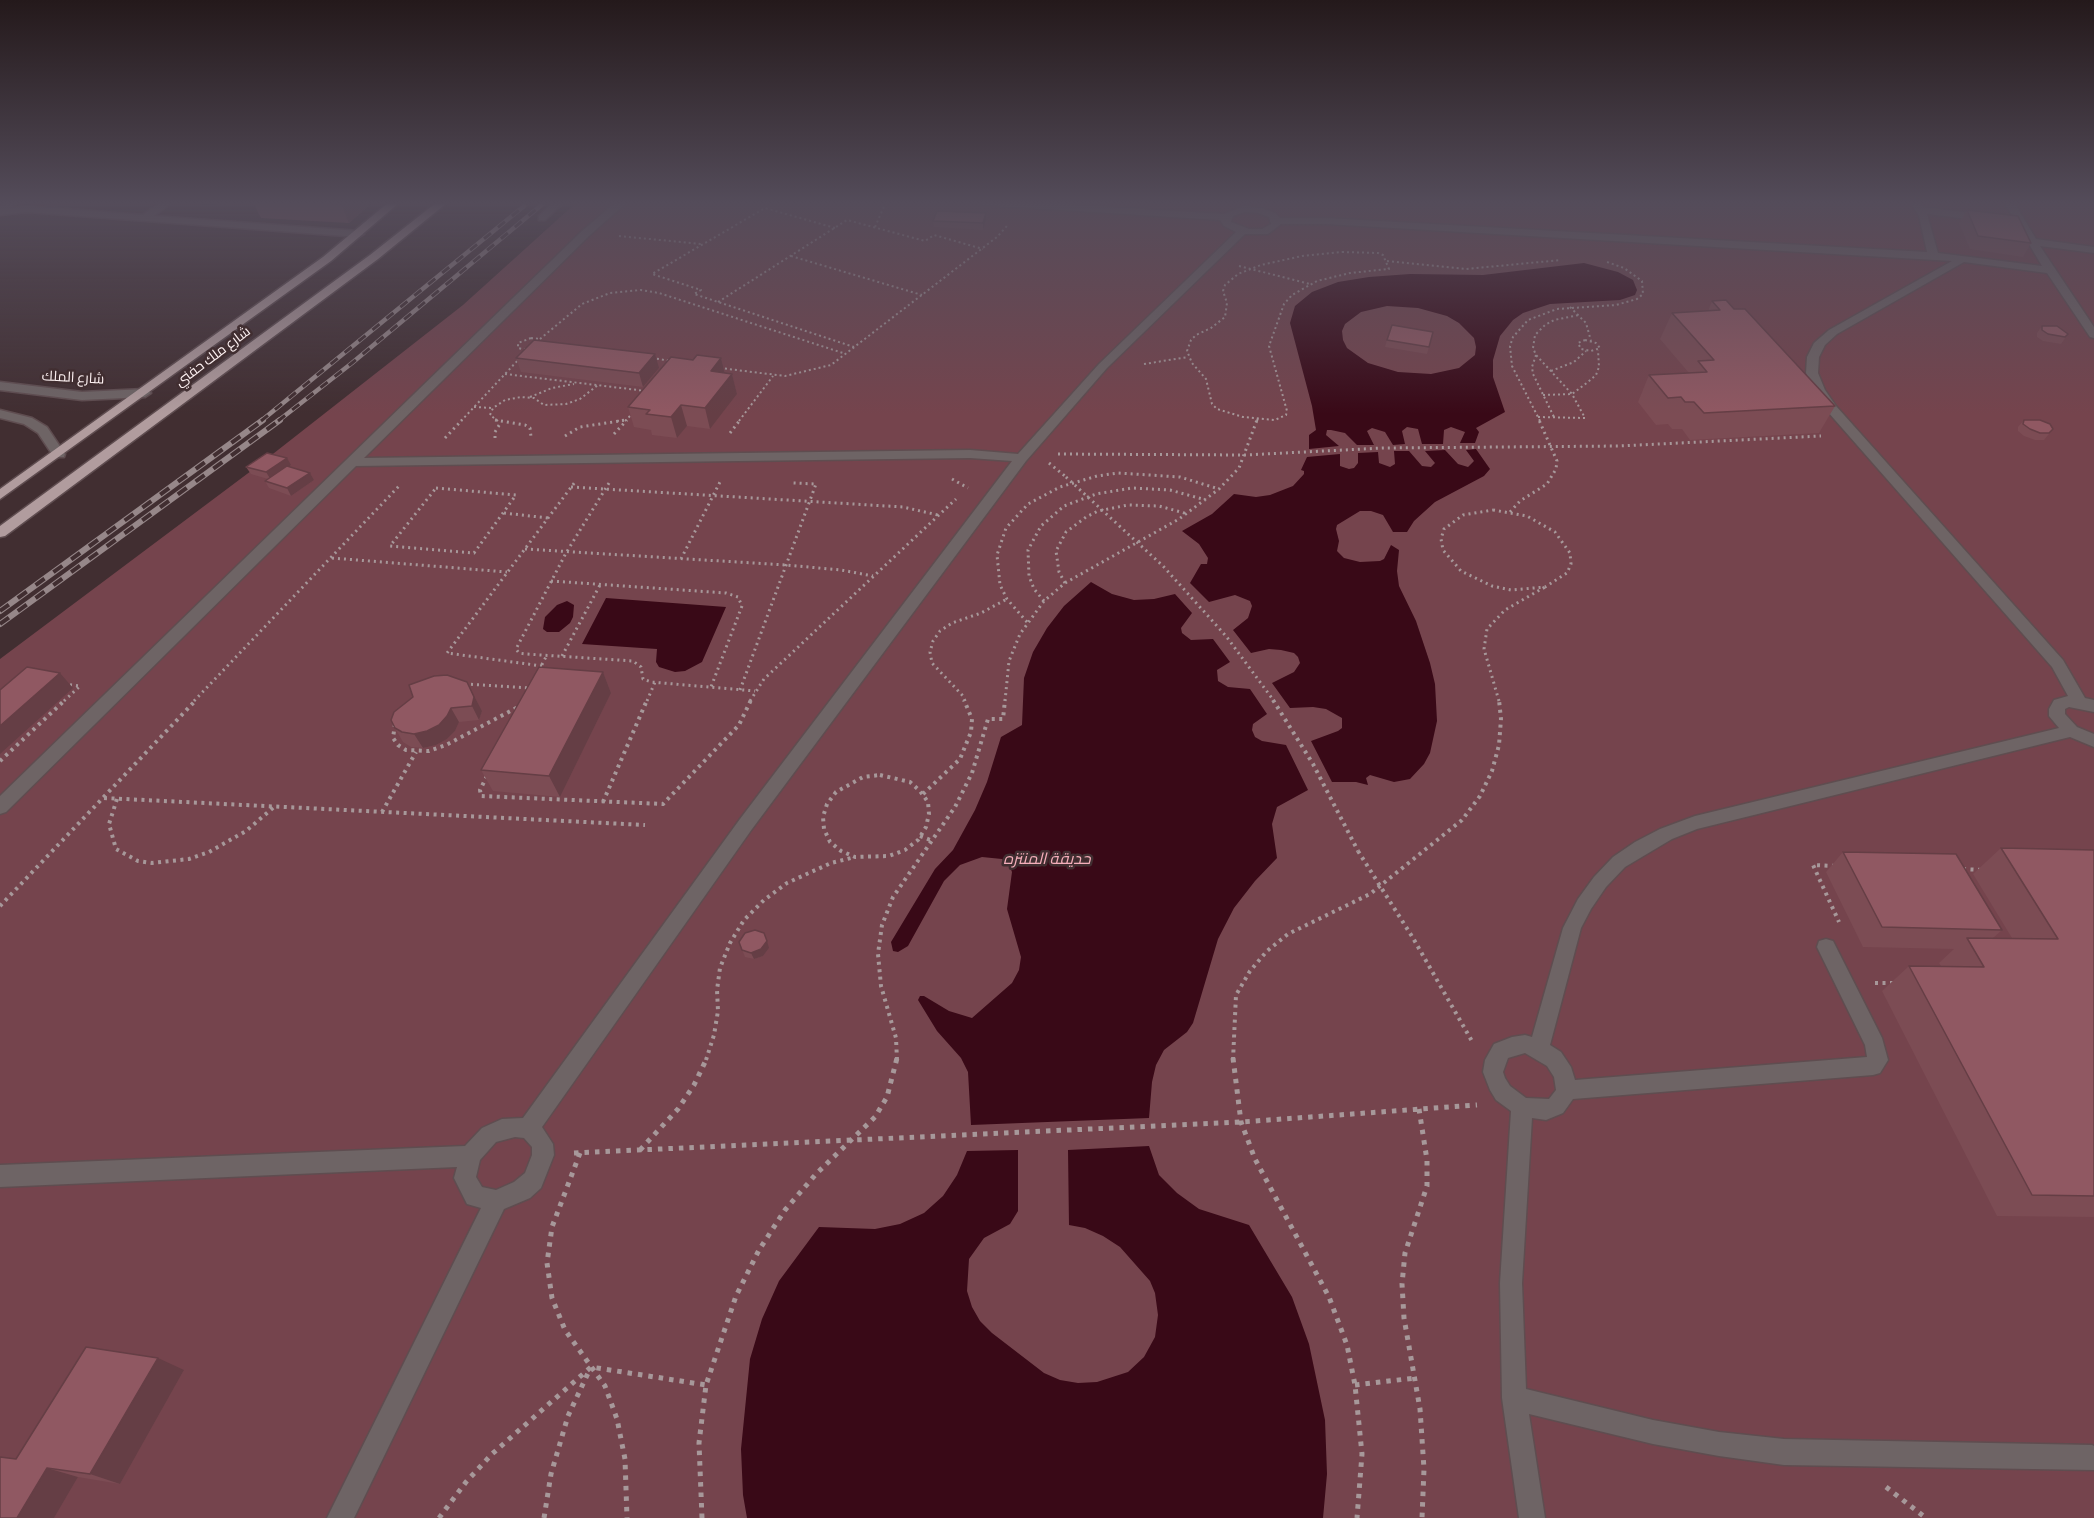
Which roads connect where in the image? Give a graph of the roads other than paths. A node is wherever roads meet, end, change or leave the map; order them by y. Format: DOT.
graph roads {
  1 [pos="307,273"];
  2 [pos="353,273"];
  3 [pos="545,273"];
  4 [pos="1199,273"];
  5 [pos="1938,273"];
  6 [pos="2051,273"];
  7 [pos="2094,335"];
  8 [pos="0,386"];
  9 [pos="145,393"];
  10 [pos="0,414"];
  11 [pos="1025,453"];
  12 [pos="59,454"];
  13 [pos="353,462"];
  14 [pos="0,495"];
  15 [pos="0,533"];
  16 [pos="2086,704"];
  17 [pos="2071,731"];
  18 [pos="2094,741"];
  19 [pos="0,807"];
  20 [pos="1826,947"];
  21 [pos="1539,1049"];
  22 [pos="1566,1090"];
  23 [pos="1517,1105"];
  24 [pos="528,1129"];
  25 [pos="470,1156"];
  26 [pos="0,1176"];
  27 [pos="496,1201"];
  28 [pos="1514,1398"];
  29 [pos="2092,1458"];
  30 [pos="340,1518"];
  31 [pos="1532,1518"];
  1 -- 9 [label="highway, شارع ملك حفني"];
  2 -- 15 [label="highway, شارع ملك حفني"];
  3 -- 13 [label="street"];
  4 -- 11 [label="street"];
  5 -- 16 [label="street"];
  6 -- 7 [label="street"];
  8 -- 9 [label="street, شارع الملك"];
  9 -- 12 [label="highway, شارع ملك حفني"];
  10 -- 12 [label="street"];
  11 -- 13 [label="street"];
  11 -- 24 [label="street"];
  12 -- 14 [label="highway, شارع ملك حفني"];
  13 -- 19 [label="street"];
  16 -- 17 [label="street"];
  17 -- 18 [label="street"];
  17 -- 21 [label="street"];
  20 -- 22 [label="street"];
  21 -- 22 [label="street"];
  21 -- 23 [label="street"];
  22 -- 23 [label="street"];
  23 -- 28 [label="street"];
  24 -- 25 [label="street"];
  24 -- 27 [label="street"];
  25 -- 26 [label="street"];
  25 -- 27 [label="street"];
  27 -- 30 [label="street"];
  28 -- 29 [label="street"];
  28 -- 31 [label="street"];
}
